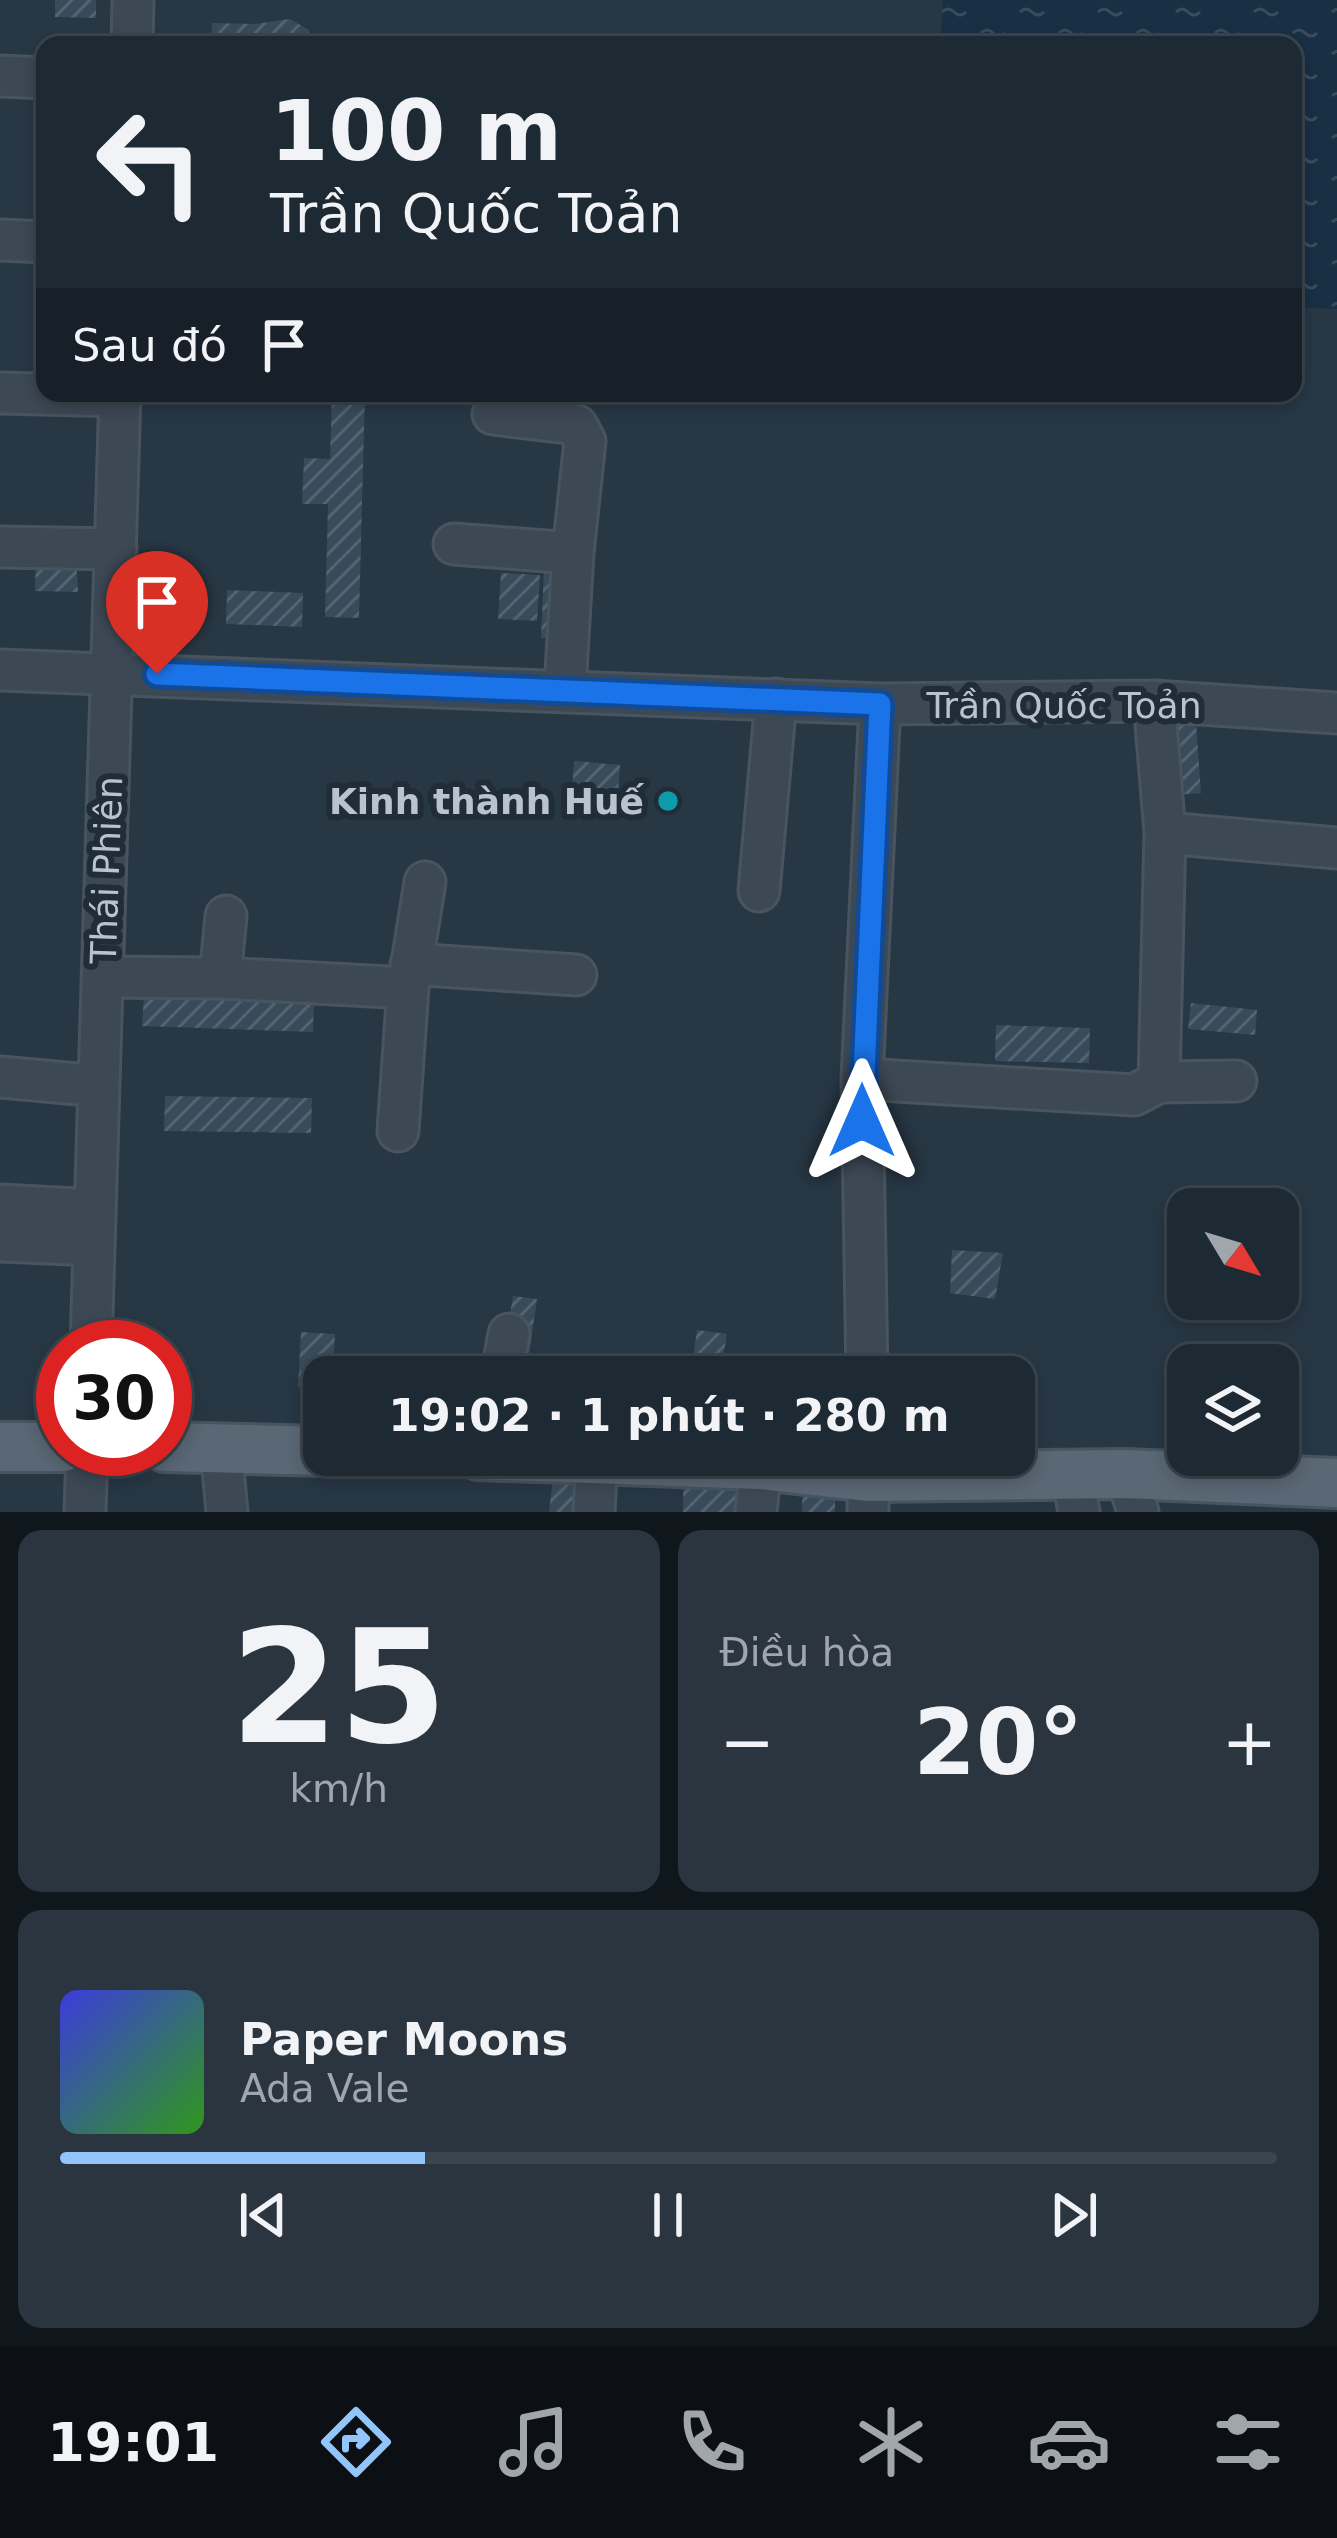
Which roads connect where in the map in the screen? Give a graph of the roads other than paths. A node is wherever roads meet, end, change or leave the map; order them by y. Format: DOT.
graph roads {
  1 [pos="133,0"];
  2 [pos="131,36"];
  3 [pos="0,76"];
  4 [pos="36,78"];
  5 [pos="0,240"];
  6 [pos="36,242"];
  7 [pos="0,393"];
  8 [pos="36,394"];
  9 [pos="120,402"];
  10 [pos="493,414"];
  11 [pos="454,544"];
  12 [pos="0,547"];
  13 [pos="116,549"];
  14 [pos="573,553"];
  15 [pos="0,670"];
  16 [pos="112,672"];
  17 [pos="565,689"];
  18 [pos="776,699"];
  19 [pos="1154,701"];
  20 [pos="880,704"];
  21 [pos="1337,713"];
  22 [pos="1165,832"];
  23 [pos="1337,848"];
  24 [pos="425,882"];
  25 [pos="759,891"];
  26 [pos="226,916"];
  27 [pos="576,975"];
  28 [pos="102,976"];
  29 [pos="409,976"];
  30 [pos="220,978"];
  31 [pos="0,1077"];
  32 [pos="862,1079"];
  33 [pos="1235,1081"];
  34 [pos="1159,1082"];
  35 [pos="99,1086"];
  36 [pos="398,1131"];
  37 [pos="0,1205"];
  38 [pos="94,1227"];
  39 [pos="0,1241"];
  40 [pos="92,1320"];
  41 [pos="866,1356"];
  42 [pos="36,1447"];
  43 [pos="0,1448"];
  44 [pos="192,1448"];
  45 [pos="221,1448"];
  46 [pos="303,1450"];
  47 [pos="87,1476"];
  48 [pos="596,1476"];
  49 [pos="691,1476"];
  50 [pos="868,1481"];
  51 [pos="1337,1483"];
  52 [pos="759,1489"];
  53 [pos="1075,1493"];
  54 [pos="1132,1493"];
  55 [pos="1282,1497"];
  56 [pos="86,1512"];
  57 [pos="227,1512"];
  58 [pos="594,1512"];
  1 -- 2 [label="street"];
  3 -- 4 [label="street"];
  5 -- 6 [label="street"];
  7 -- 8 [label="street"];
  9 -- 13 [label="street, Thái Phiên"];
  10 -- 14 [label="street"];
  11 -- 14 [label="street"];
  12 -- 13 [label="street"];
  13 -- 16 [label="street, Thái Phiên"];
  14 -- 17 [label="street"];
  15 -- 16 [label="street, Trần Quốc Toản"];
  16 -- 17 [label="street, Trần Quốc Toản"];
  16 -- 28 [label="street, Thái Phiên"];
  17 -- 18 [label="street, Trần Quốc Toản"];
  18 -- 20 [label="street, Trần Quốc Toản"];
  18 -- 25 [label="street"];
  19 -- 20 [label="street, Trần Quốc Toản"];
  19 -- 21 [label="street, Trần Quốc Toản"];
  19 -- 22 [label="street"];
  20 -- 32 [label="street"];
  22 -- 23 [label="street"];
  22 -- 34 [label="street"];
  24 -- 29 [label="street"];
  26 -- 30 [label="street"];
  27 -- 29 [label="street"];
  28 -- 30 [label="street"];
  28 -- 35 [label="street, Thái Phiên"];
  29 -- 30 [label="street"];
  29 -- 36 [label="street"];
  31 -- 35 [label="street"];
  32 -- 34 [label="street"];
  32 -- 41 [label="street"];
  33 -- 34 [label="street"];
  35 -- 38 [label="street, Thái Phiên"];
  37 -- 38 [label="street"];
  38 -- 39 [label="street"];
  38 -- 40 [label="street, Thái Phiên"];
  42 -- 43 [label="main road"];
  44 -- 45 [label="main road"];
  45 -- 46 [label="main road"];
  45 -- 57 [label="street"];
  47 -- 56 [label="street"];
  48 -- 58 [label="street"];
  49 -- 52 [label="main road"];
  50 -- 52 [label="main road"];
  50 -- 53 [label="main road"];
  51 -- 55 [label="main road"];
  53 -- 54 [label="main road"];
  54 -- 55 [label="main road"];
}
